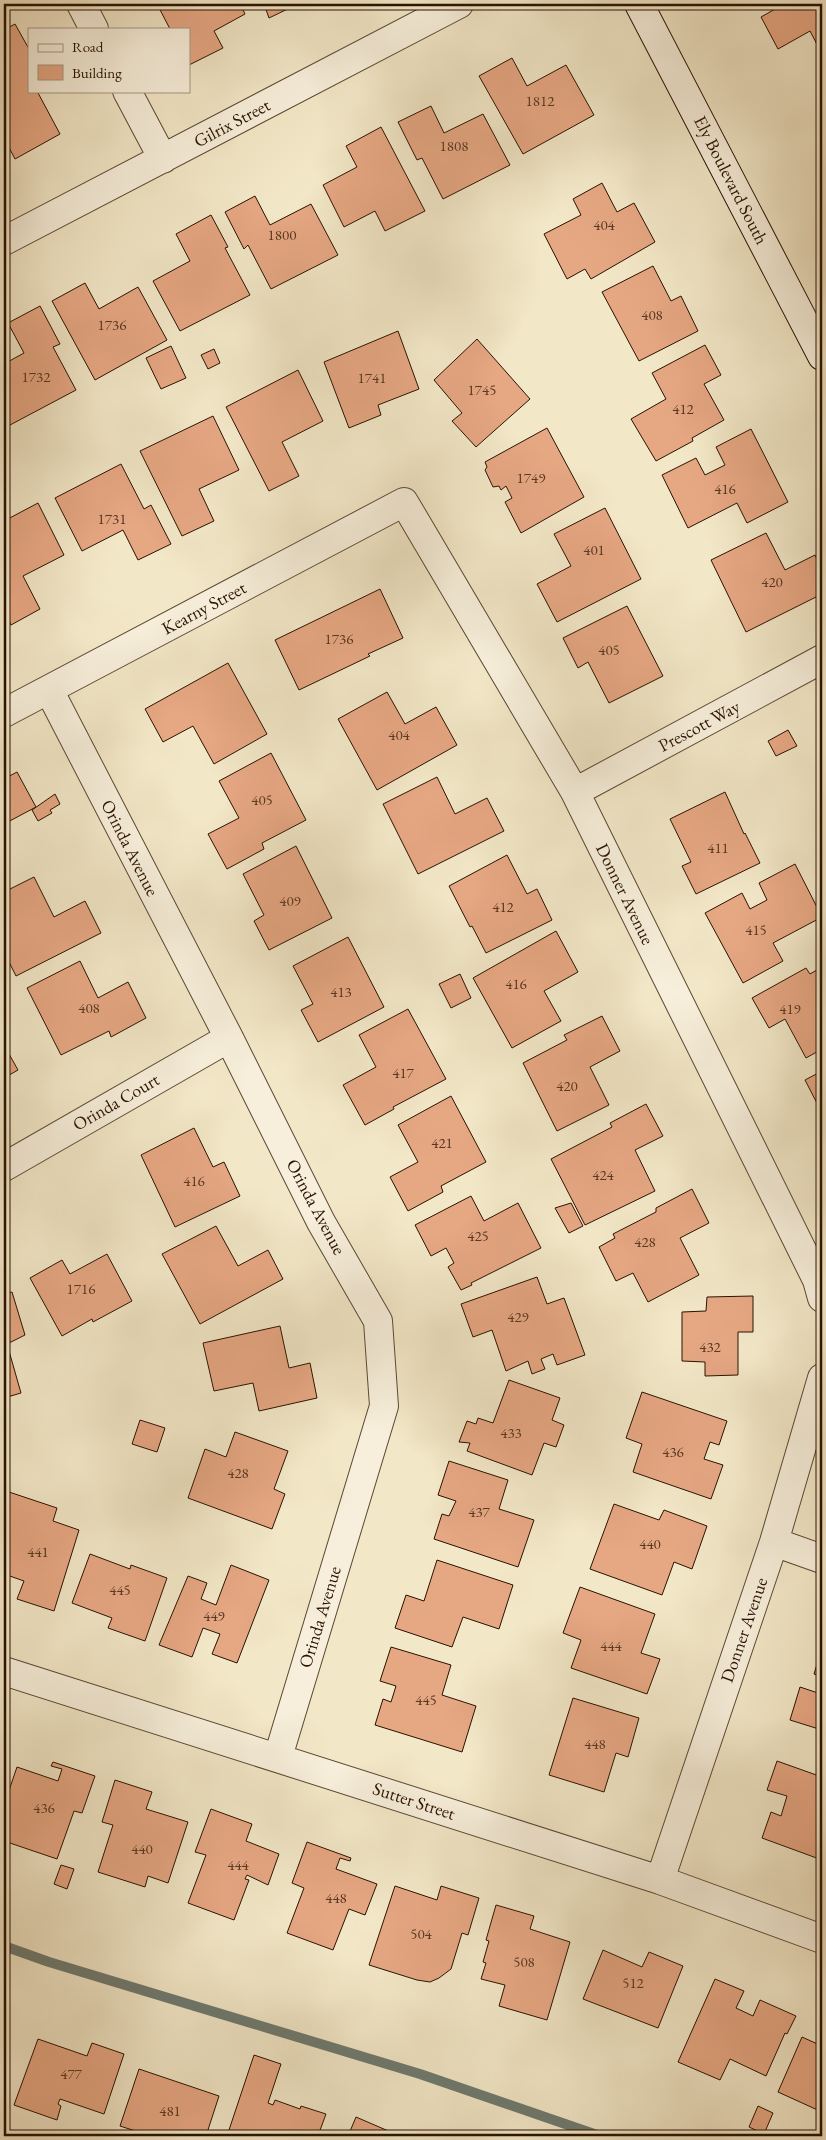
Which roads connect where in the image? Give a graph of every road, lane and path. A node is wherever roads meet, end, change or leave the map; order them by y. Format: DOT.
graph roads {
  1 [pos="81,4"];
  2 [pos="459,4"];
  3 [pos="639,4"];
  4 [pos="93,28"];
  5 [pos="128,92"];
  6 [pos="163,159"];
  7 [pos="4,241"];
  8 [pos="822,356"];
  9 [pos="404,502"];
  10 [pos="822,659"];
  11 [pos="48,690"];
  12 [pos="4,713"];
  13 [pos="575,792"];
  14 [pos="229,1038"];
  15 [pos="4,1167"];
  16 [pos="822,1298"];
  17 [pos="822,1378"];
  18 [pos="774,1542"];
  19 [pos="822,1559"];
  20 [pos="4,1671"];
  21 [pos="278,1757"];
  22 [pos="660,1880"];
  23 [pos="822,1939"];
  1 -- 4 [label="street"];
  2 -- 6 [label="street, Gilrix Street"];
  3 -- 8 [label="street, Ely Boulevard South"];
  5 -- 6 [label="street"];
  6 -- 7 [label="street, Gilrix Street"];
  9 -- 11 [label="street, Kearny Street"];
  9 -- 13 [label="street, Donner Avenue"];
  10 -- 13 [label="street, Prescott Way"];
  11 -- 12 [label="street, Kearny Street"];
  11 -- 14 [label="street, Orinda Avenue"];
  13 -- 16 [label="street, Donner Avenue"];
  14 -- 15 [label="street, Orinda Court"];
  14 -- 21 [label="street, Orinda Avenue"];
  17 -- 18 [label="street, Donner Avenue"];
  18 -- 19 [label="street"];
  18 -- 22 [label="street, Donner Avenue"];
  20 -- 21 [label="street, Sutter Street"];
  21 -- 22 [label="street, Sutter Street"];
  22 -- 23 [label="street, Sutter Street"];
}
